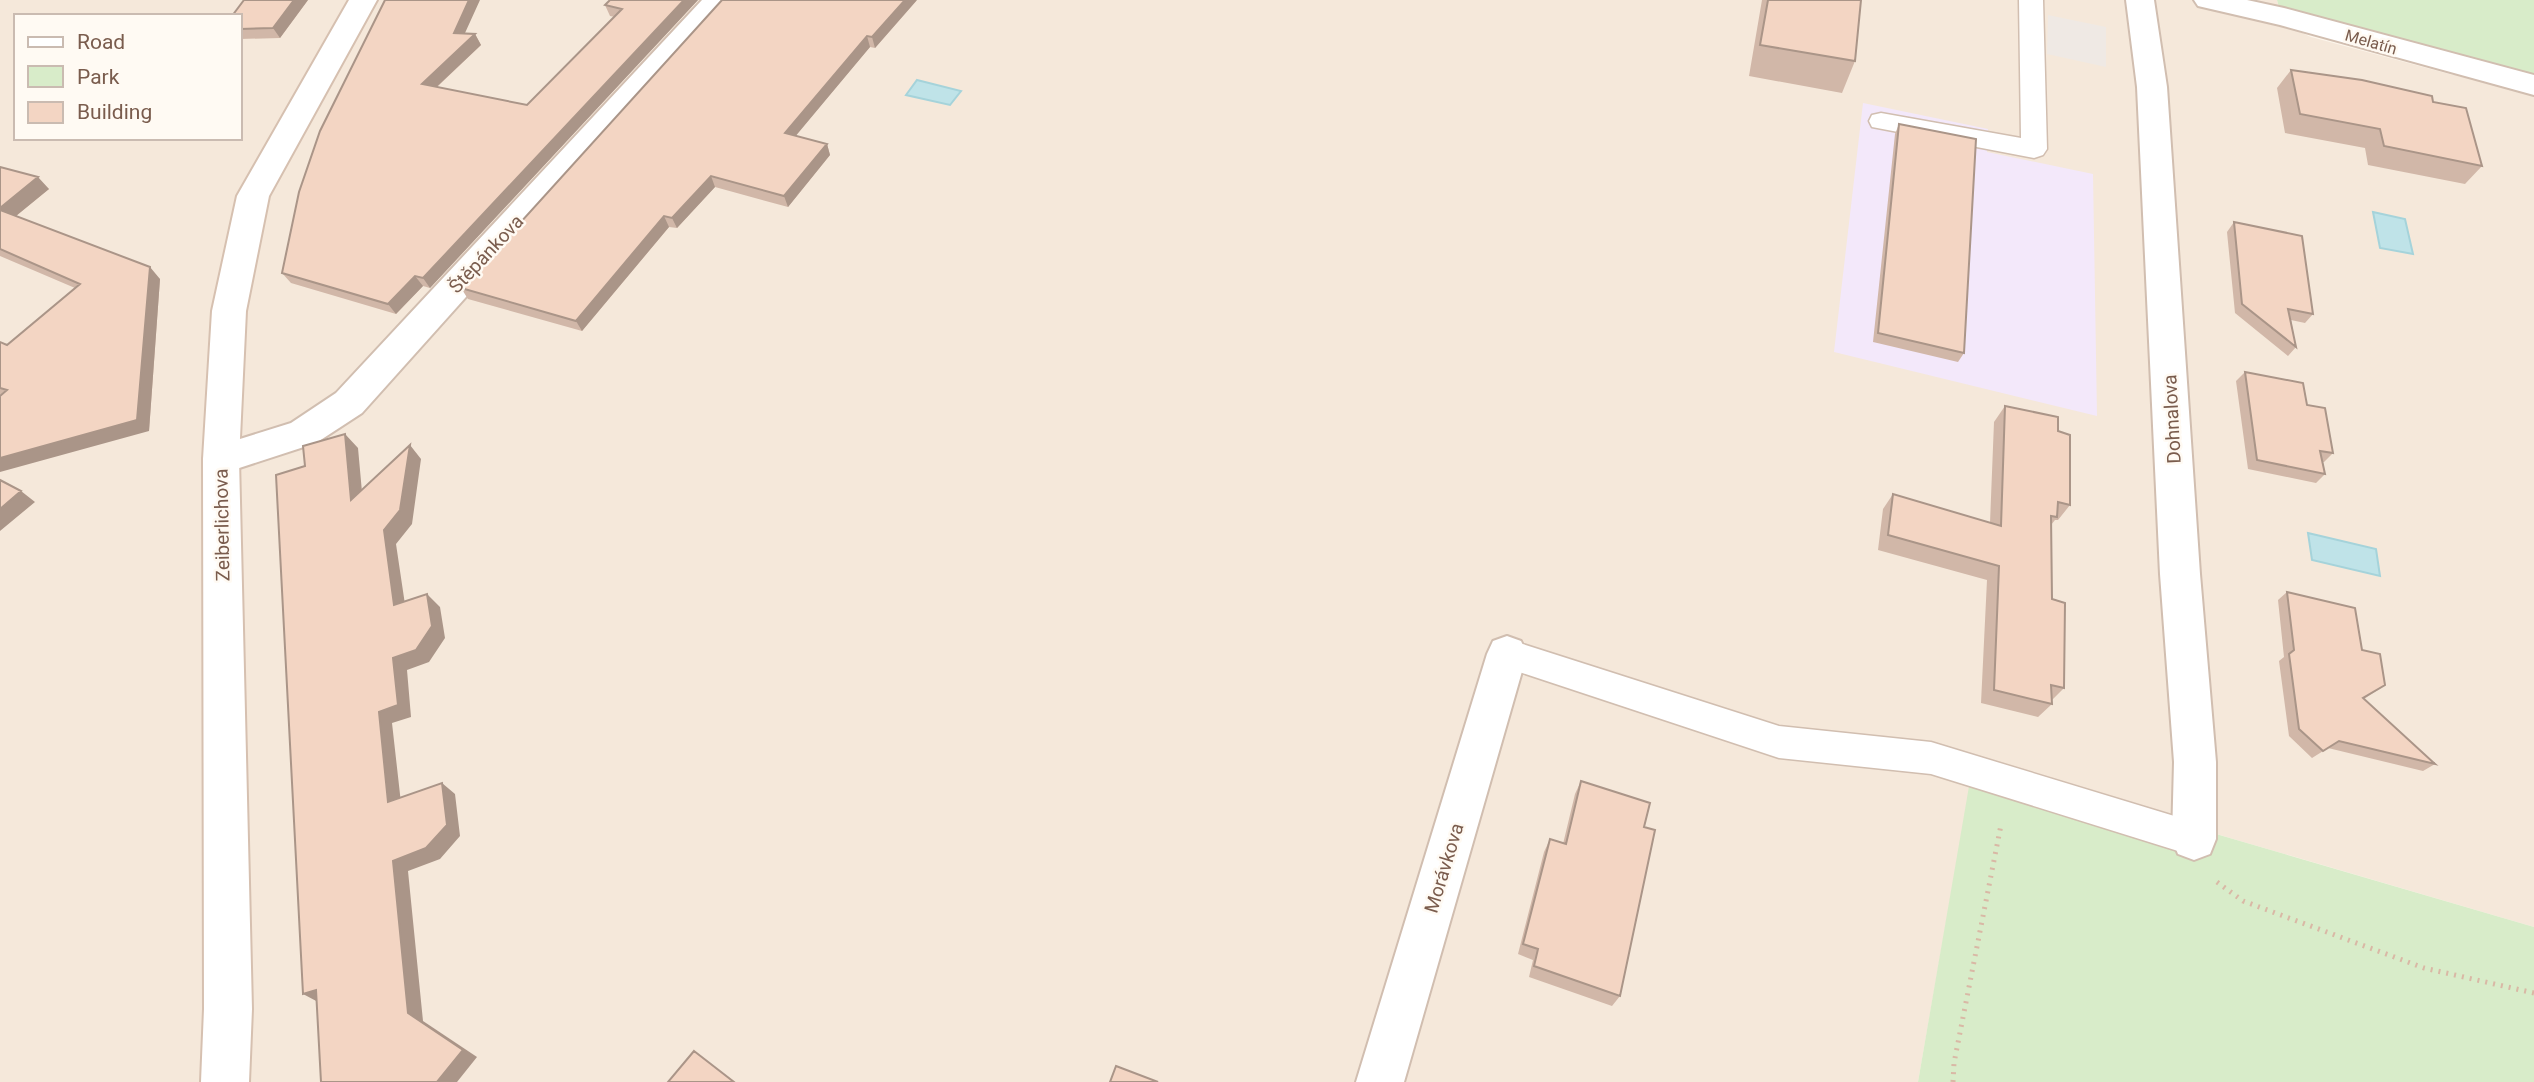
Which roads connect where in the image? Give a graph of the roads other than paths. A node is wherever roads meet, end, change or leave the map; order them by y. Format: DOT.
graph roads {
  1 [pos="363,0"];
  2 [pos="718,0"];
  3 [pos="2031,0"];
  4 [pos="2140,0"];
  5 [pos="2208,0"];
  6 [pos="2534,85"];
  7 [pos="1881,121"];
  8 [pos="221,460"];
  9 [pos="1507,654"];
  10 [pos="2194,839"];
  11 [pos="225,1082"];
  12 [pos="1380,1082"];
  1 -- 8 [label="street, Zeiberlichova"];
  2 -- 8 [label="street, Štěpánkova"];
  3 -- 7 [label="lane"];
  4 -- 10 [label="street, Dohnalova"];
  5 -- 6 [label="street, Melatín"];
  8 -- 11 [label="street, Zeiberlichova"];
  9 -- 10 [label="lane"];
  9 -- 12 [label="street, Morávkova"];
}
